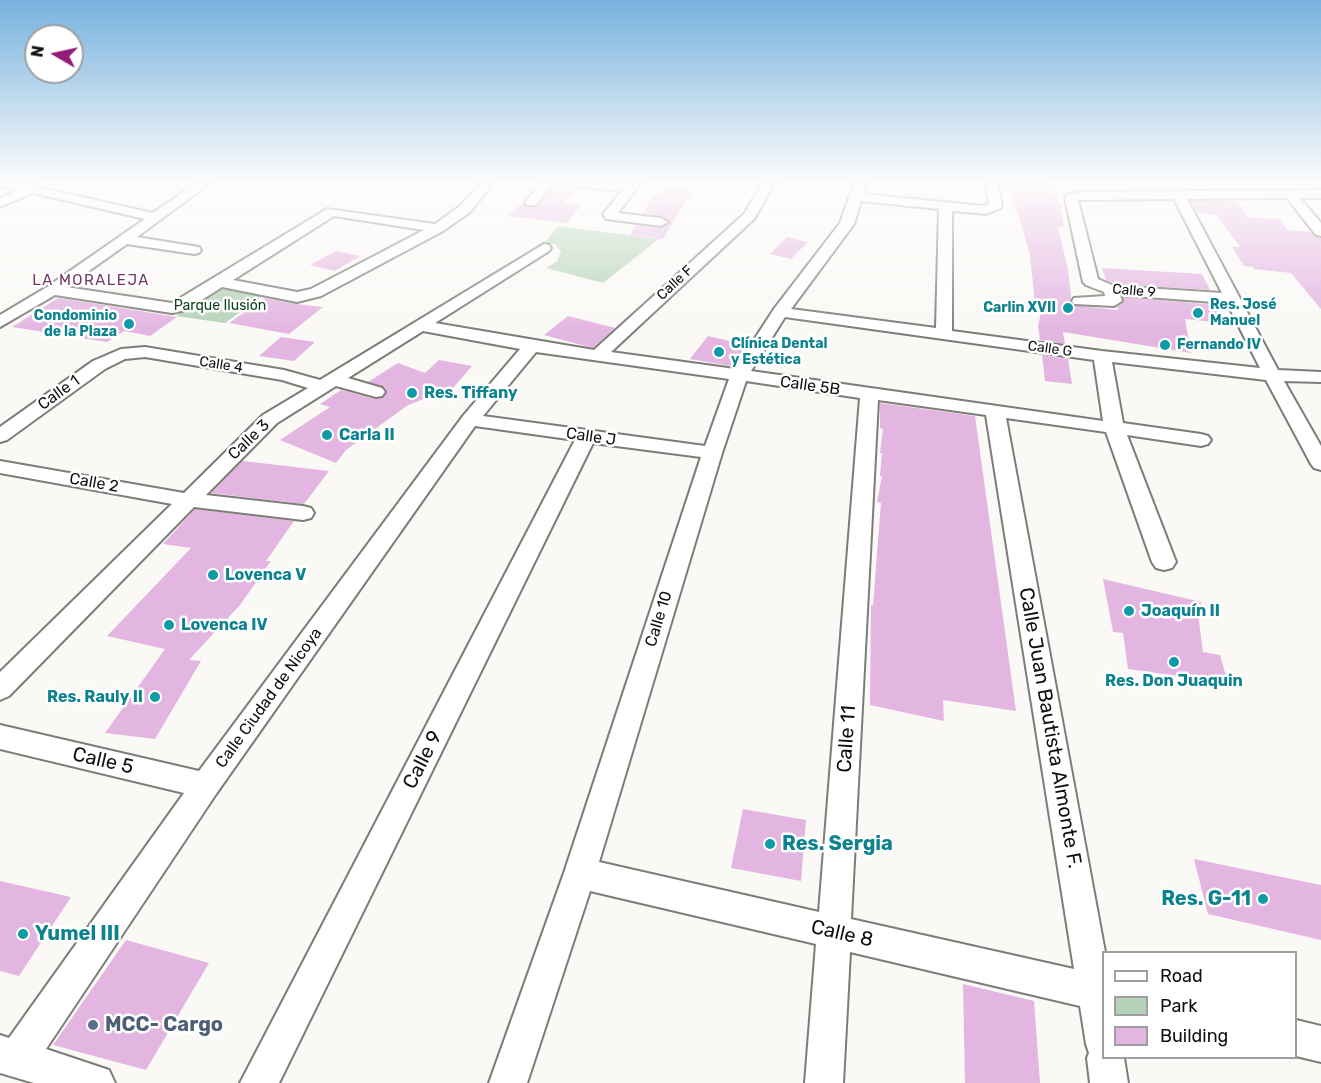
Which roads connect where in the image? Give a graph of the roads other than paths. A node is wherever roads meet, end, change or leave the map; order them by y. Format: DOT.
graph roads {
  1 [pos="135,232"];
  2 [pos="300,232"];
  3 [pos="431,232"];
  4 [pos="732,232"];
  5 [pos="841,232"];
  6 [pos="946,232"];
  7 [pos="1079,232"];
  8 [pos="1198,232"];
  9 [pos="124,239"];
  10 [pos="544,248"];
  11 [pos="194,250"];
  12 [pos="218,282"];
  13 [pos="52,290"];
  14 [pos="1112,290"];
  15 [pos="1234,299"];
  16 [pos="1080,301"];
  17 [pos="780,312"];
  18 [pos="0,322"];
  19 [pos="420,325"];
  20 [pos="945,334"];
  21 [pos="532,346"];
  22 [pos="121,354"];
  23 [pos="599,354"];
  24 [pos="1102,356"];
  25 [pos="1272,375"];
  26 [pos="739,376"];
  27 [pos="1321,377"];
  28 [pos="326,383"];
  29 [pos="376,392"];
  30 [pos="869,394"];
  31 [pos="995,412"];
  32 [pos="470,420"];
  33 [pos="1114,427"];
  34 [pos="0,436"];
  35 [pos="587,436"];
  36 [pos="1201,440"];
  37 [pos="712,453"];
  38 [pos="1321,464"];
  39 [pos="0,467"];
  40 [pos="189,500"];
  41 [pos="303,513"];
  42 [pos="1164,562"];
  43 [pos="0,689"];
  44 [pos="0,738"];
  45 [pos="206,785"];
  46 [pos="580,873"];
  47 [pos="836,932"];
  48 [pos="1100,993"];
  49 [pos="1102,1018"];
  50 [pos="1297,1038"];
  51 [pos="1321,1044"];
  52 [pos="8,1057"];
  53 [pos="1106,1059"];
  54 [pos="96,1083"];
  55 [pos="259,1083"];
  56 [pos="508,1083"];
  57 [pos="824,1083"];
  58 [pos="1109,1083"];
  1 -- 9 [label="street"];
  2 -- 12 [label="street"];
  3 -- 12 [label="street"];
  4 -- 23 [label="street, Calle F"];
  5 -- 17 [label="street, Calle 10"];
  6 -- 20 [label="street"];
  7 -- 14 [label="street, Calle 9"];
  8 -- 15 [label="street"];
  9 -- 11 [label="street"];
  9 -- 13 [label="street"];
  10 -- 19 [label="street, Calle 3"];
  12 -- 13 [label="street"];
  13 -- 18 [label="street"];
  14 -- 15 [label="street, Calle 9"];
  14 -- 16 [label="street"];
  15 -- 25 [label="street"];
  17 -- 20 [label="street, Calle G"];
  17 -- 26 [label="street, Calle 10"];
  19 -- 21 [label="street, Calle 5B"];
  19 -- 28 [label="street, Calle 3"];
  20 -- 24 [label="street, Calle G"];
  21 -- 23 [label="street, Calle 5B"];
  21 -- 32 [label="street, Calle Ciudad de Nicoya"];
  22 -- 28 [label="street, Calle 4"];
  22 -- 34 [label="street, Calle 1"];
  23 -- 26 [label="street, Calle 5B"];
  24 -- 25 [label="street, Calle G"];
  24 -- 33 [label="street"];
  25 -- 27 [label="street, Calle G"];
  25 -- 38 [label="street"];
  26 -- 30 [label="street, Calle 5B"];
  26 -- 37 [label="street, Calle 10"];
  28 -- 29 [label="street, Calle 4"];
  28 -- 40 [label="street, Calle 3"];
  30 -- 31 [label="street, Calle 5B"];
  30 -- 47 [label="street, Calle 11"];
  31 -- 33 [label="street, Calle 5B"];
  31 -- 48 [label="street, Calle Juan Bautista Almonte F."];
  32 -- 35 [label="street, Calle J"];
  32 -- 45 [label="street, Calle Ciudad de Nicoya"];
  33 -- 36 [label="street, Calle 5B"];
  33 -- 42 [label="street"];
  35 -- 37 [label="street, Calle J"];
  35 -- 55 [label="street, Calle 9"];
  37 -- 46 [label="street, Calle 10"];
  39 -- 40 [label="street, Calle 2"];
  40 -- 41 [label="street, Calle 2"];
  40 -- 43 [label="street, Calle 3"];
  44 -- 45 [label="street, Calle 5"];
  45 -- 52 [label="street, Calle Ciudad de Nicoya"];
  46 -- 47 [label="street, Calle 8"];
  46 -- 56 [label="street, Calle 10"];
  47 -- 48 [label="street, Calle 8"];
  47 -- 57 [label="street, Calle 11"];
  48 -- 49 [label="street, Calle Juan Bautista Almonte F."];
  50 -- 51 [label="street"];
  52 -- 54 [label="street"];
  53 -- 58 [label="street"];
}
